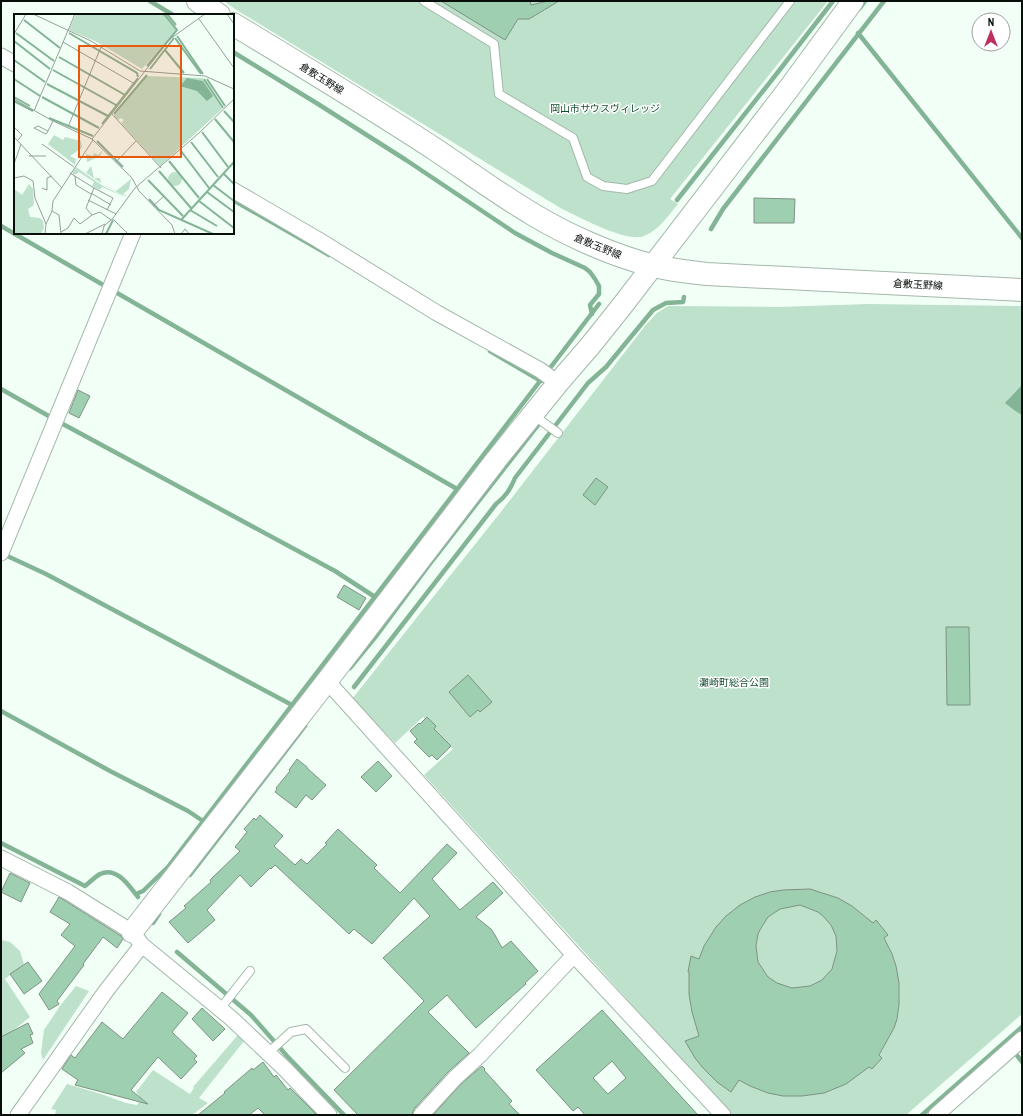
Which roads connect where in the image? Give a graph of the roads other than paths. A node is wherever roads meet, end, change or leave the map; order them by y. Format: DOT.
graph roads {
  1 [pos="198,1"];
  2 [pos="424,1"];
  3 [pos="790,1"];
  4 [pos="854,1"];
  5 [pos="218,14"];
  6 [pos="234,25"];
  7 [pos="1,56"];
  8 [pos="14,63"];
  9 [pos="234,191"];
  10 [pos="133,234"];
  11 [pos="653,266"];
  12 [pos="1022,290"];
  13 [pos="550,378"];
  14 [pos="540,420"];
  15 [pos="558,433"];
  16 [pos="2,551"];
  17 [pos="327,681"];
  18 [pos="1,858"];
  19 [pos="137,938"];
  20 [pos="574,955"];
  21 [pos="250,971"];
  22 [pos="227,1001"];
  23 [pos="1022,1039"];
  24 [pos="274,1047"];
  25 [pos="345,1068"];
  26 [pos="18,1115"];
  27 [pos="329,1115"];
  28 [pos="421,1115"];
  29 [pos="723,1115"];
  30 [pos="936,1115"];
  1 -- 5 [label="main road"];
  2 -- 3 [label="lane"];
  4 -- 11 [label="street"];
  6 -- 11 [label="main road, 倉敷玉野線"];
  7 -- 8 [label="street"];
  9 -- 13 [label="street"];
  10 -- 16 [label="street"];
  11 -- 12 [label="main road, 倉敷玉野線"];
  11 -- 13 [label="street"];
  13 -- 14 [label="street"];
  14 -- 15 [label="lane"];
  14 -- 17 [label="street"];
  17 -- 19 [label="street"];
  17 -- 20 [label="street"];
  18 -- 19 [label="street"];
  19 -- 22 [label="street"];
  19 -- 26 [label="street"];
  20 -- 28 [label="street"];
  20 -- 29 [label="street"];
  21 -- 22 [label="lane"];
  22 -- 24 [label="street"];
  23 -- 30 [label="street"];
  24 -- 25 [label="lane"];
  24 -- 27 [label="street"];
}
